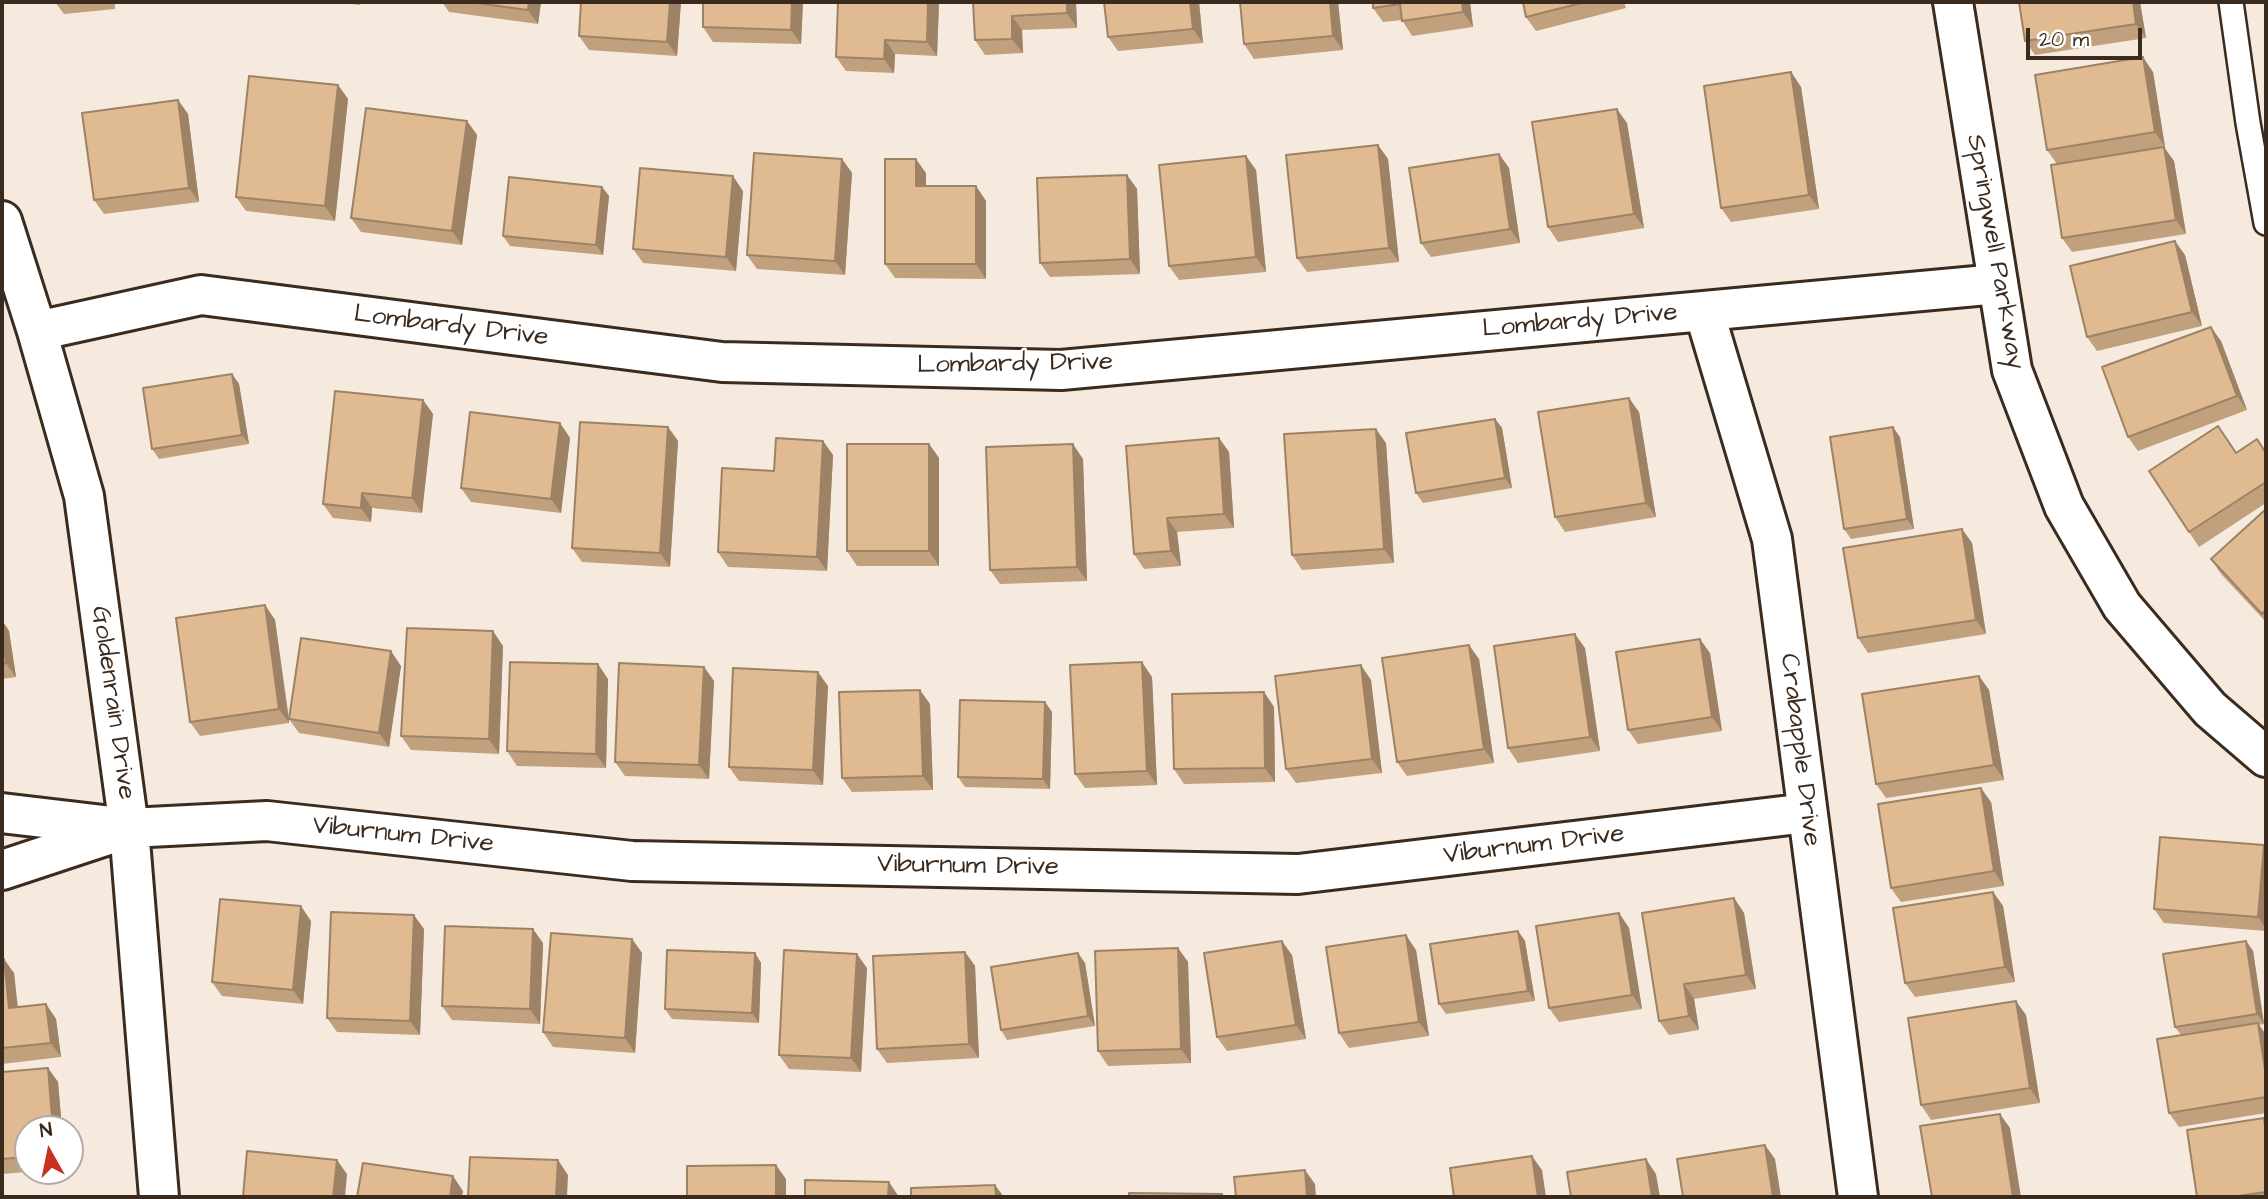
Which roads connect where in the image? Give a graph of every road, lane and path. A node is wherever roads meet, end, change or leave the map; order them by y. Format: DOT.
graph roads {
  1 [pos="1953,2"];
  2 [pos="2231,2"];
  3 [pos="2,221"];
  4 [pos="2266,223"];
  5 [pos="1998,284"];
  6 [pos="1704,311"];
  7 [pos="37,331"];
  8 [pos="2266,757"];
  9 [pos="2,813"];
  10 [pos="1807,813"];
  11 [pos="129,828"];
  12 [pos="2,870"];
  13 [pos="159,1197"];
  14 [pos="1858,1197"];
  1 -- 5 [label="street, Springwell Parkway"];
  2 -- 4 [label="lane"];
  3 -- 7 [label="street, Goldenrain Drive"];
  5 -- 6 [label="street, Lombardy Drive"];
  5 -- 8 [label="street, Springwell Parkway"];
  6 -- 7 [label="street, Lombardy Drive"];
  6 -- 10 [label="street, Crabapple Drive"];
  7 -- 11 [label="street, Goldenrain Drive"];
  9 -- 11 [label="street, Viburnum Drive"];
  10 -- 11 [label="street, Viburnum Drive"];
  10 -- 14 [label="street, Crabapple Drive"];
  11 -- 12 [label="street, Viburnum Drive"];
  11 -- 13 [label="street, Goldenrain Drive"];
}
